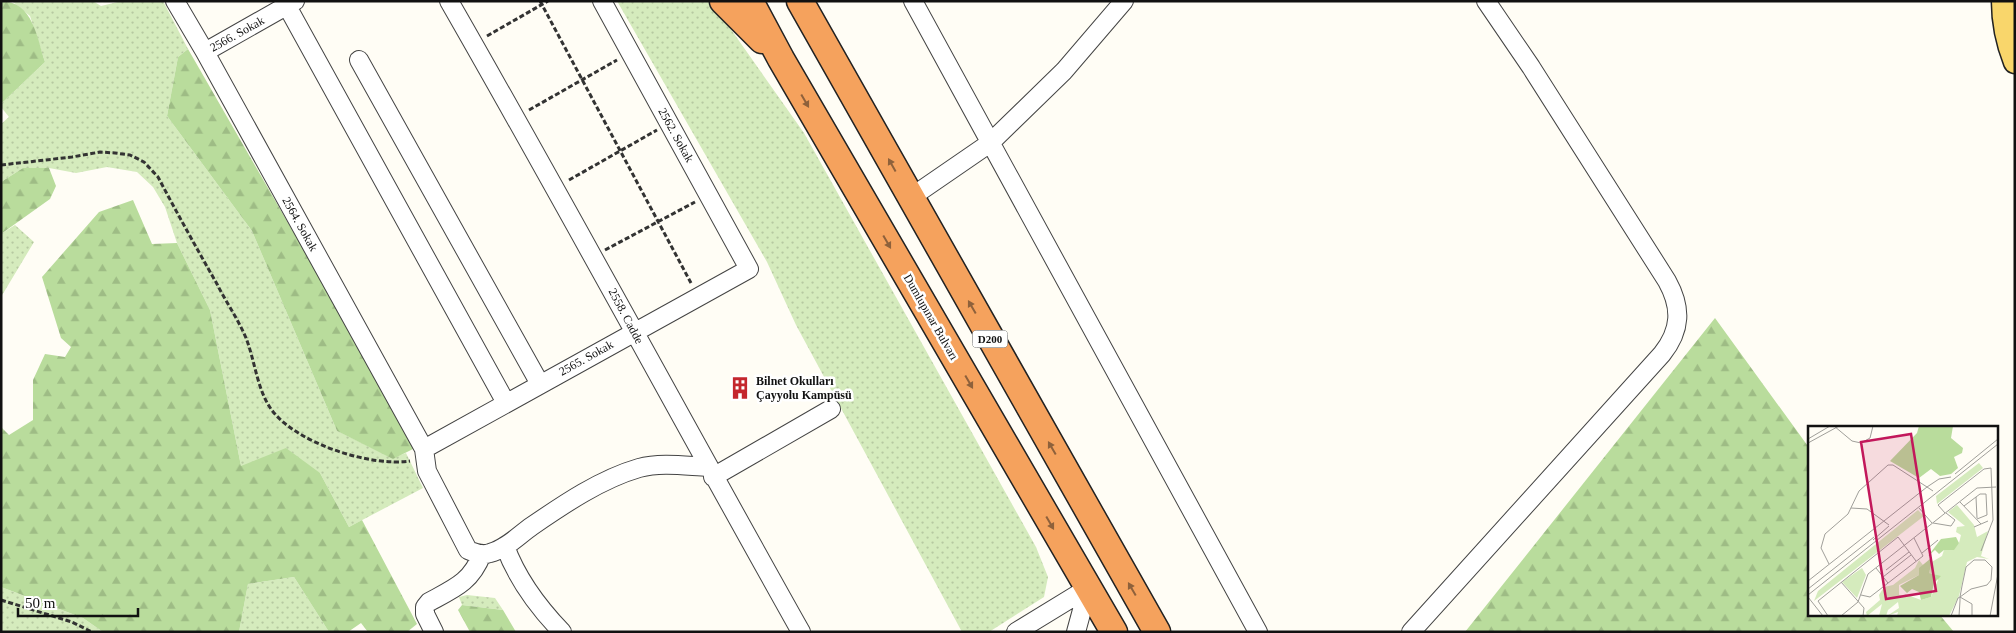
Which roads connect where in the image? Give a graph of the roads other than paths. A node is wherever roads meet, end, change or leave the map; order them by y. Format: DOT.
graph roads {
  1 [pos="175,1"];
  2 [pos="449,1"];
  3 [pos="602,1"];
  4 [pos="723,1"];
  5 [pos="750,1"];
  6 [pos="800,1"];
  7 [pos="813,1"];
  8 [pos="914,1"];
  9 [pos="1124,1"];
  10 [pos="1486,1"];
  11 [pos="2003,1"];
  12 [pos="291,4"];
  13 [pos="826,45"];
  14 [pos="205,52"];
  15 [pos="781,59"];
  16 [pos="360,60"];
  17 [pos="2015,62"];
  18 [pos="990,143"];
  19 [pos="910,198"];
  20 [pos="749,269"];
  21 [pos="634,332"];
  22 [pos="540,384"];
  23 [pos="506,402"];
  24 [pos="831,409"];
  25 [pos="424,454"];
  26 [pos="711,472"];
  27 [pos="505,546"];
  28 [pos="482,554"];
  29 [pos="1088,588"];
  30 [pos="434,632"];
  31 [pos="562,632"];
  32 [pos="801,632"];
  33 [pos="1016,632"];
  34 [pos="1076,632"];
  35 [pos="1114,632"];
  36 [pos="1156,632"];
  37 [pos="1258,632"];
  38 [pos="1411,632"];
  1 -- 14 [label="street, 2564. Sokak"];
  2 -- 21 [label="street, 2558. Cadde"];
  3 -- 20 [label="street, 2562. Sokak"];
  4 -- 15 [label="highway"];
  5 -- 15 [label="highway, Dumlupınar Bulvarı"];
  6 -- 13 [label="highway, D200"];
  7 -- 13 [label="highway"];
  8 -- 18 [label="street"];
  9 -- 18 [label="street"];
  10 -- 38 [label="street"];
  11 -- 17 [label="main road"];
  12 -- 14 [label="street, 2566. Sokak"];
  12 -- 23 [label="street"];
  19 -- 13 [label="highway, D200, one-way"];
  14 -- 25 [label="street, 2564. Sokak"];
  15 -- 29 [label="highway, Dumlupınar Bulvarı, one-way"];
  16 -- 22 [label="street"];
  18 -- 19 [label="street"];
  18 -- 37 [label="street"];
  36 -- 19 [label="highway, D200, one-way"];
  20 -- 21 [label="street, 2565. Sokak"];
  21 -- 22 [label="street, 2565. Sokak"];
  21 -- 26 [label="street, 2558. Cadde"];
  22 -- 23 [label="street, 2565. Sokak"];
  23 -- 25 [label="street, 2565. Sokak"];
  24 -- 26 [label="street"];
  25 -- 28 [label="street, 2564. Sokak"];
  26 -- 27 [label="street"];
  26 -- 32 [label="street, 2558. Cadde"];
  27 -- 28 [label="street"];
  27 -- 31 [label="street"];
  28 -- 30 [label="street"];
  29 -- 33 [label="street"];
  29 -- 34 [label="street"];
  29 -- 35 [label="highway, Dumlupınar Bulvarı"];
}
